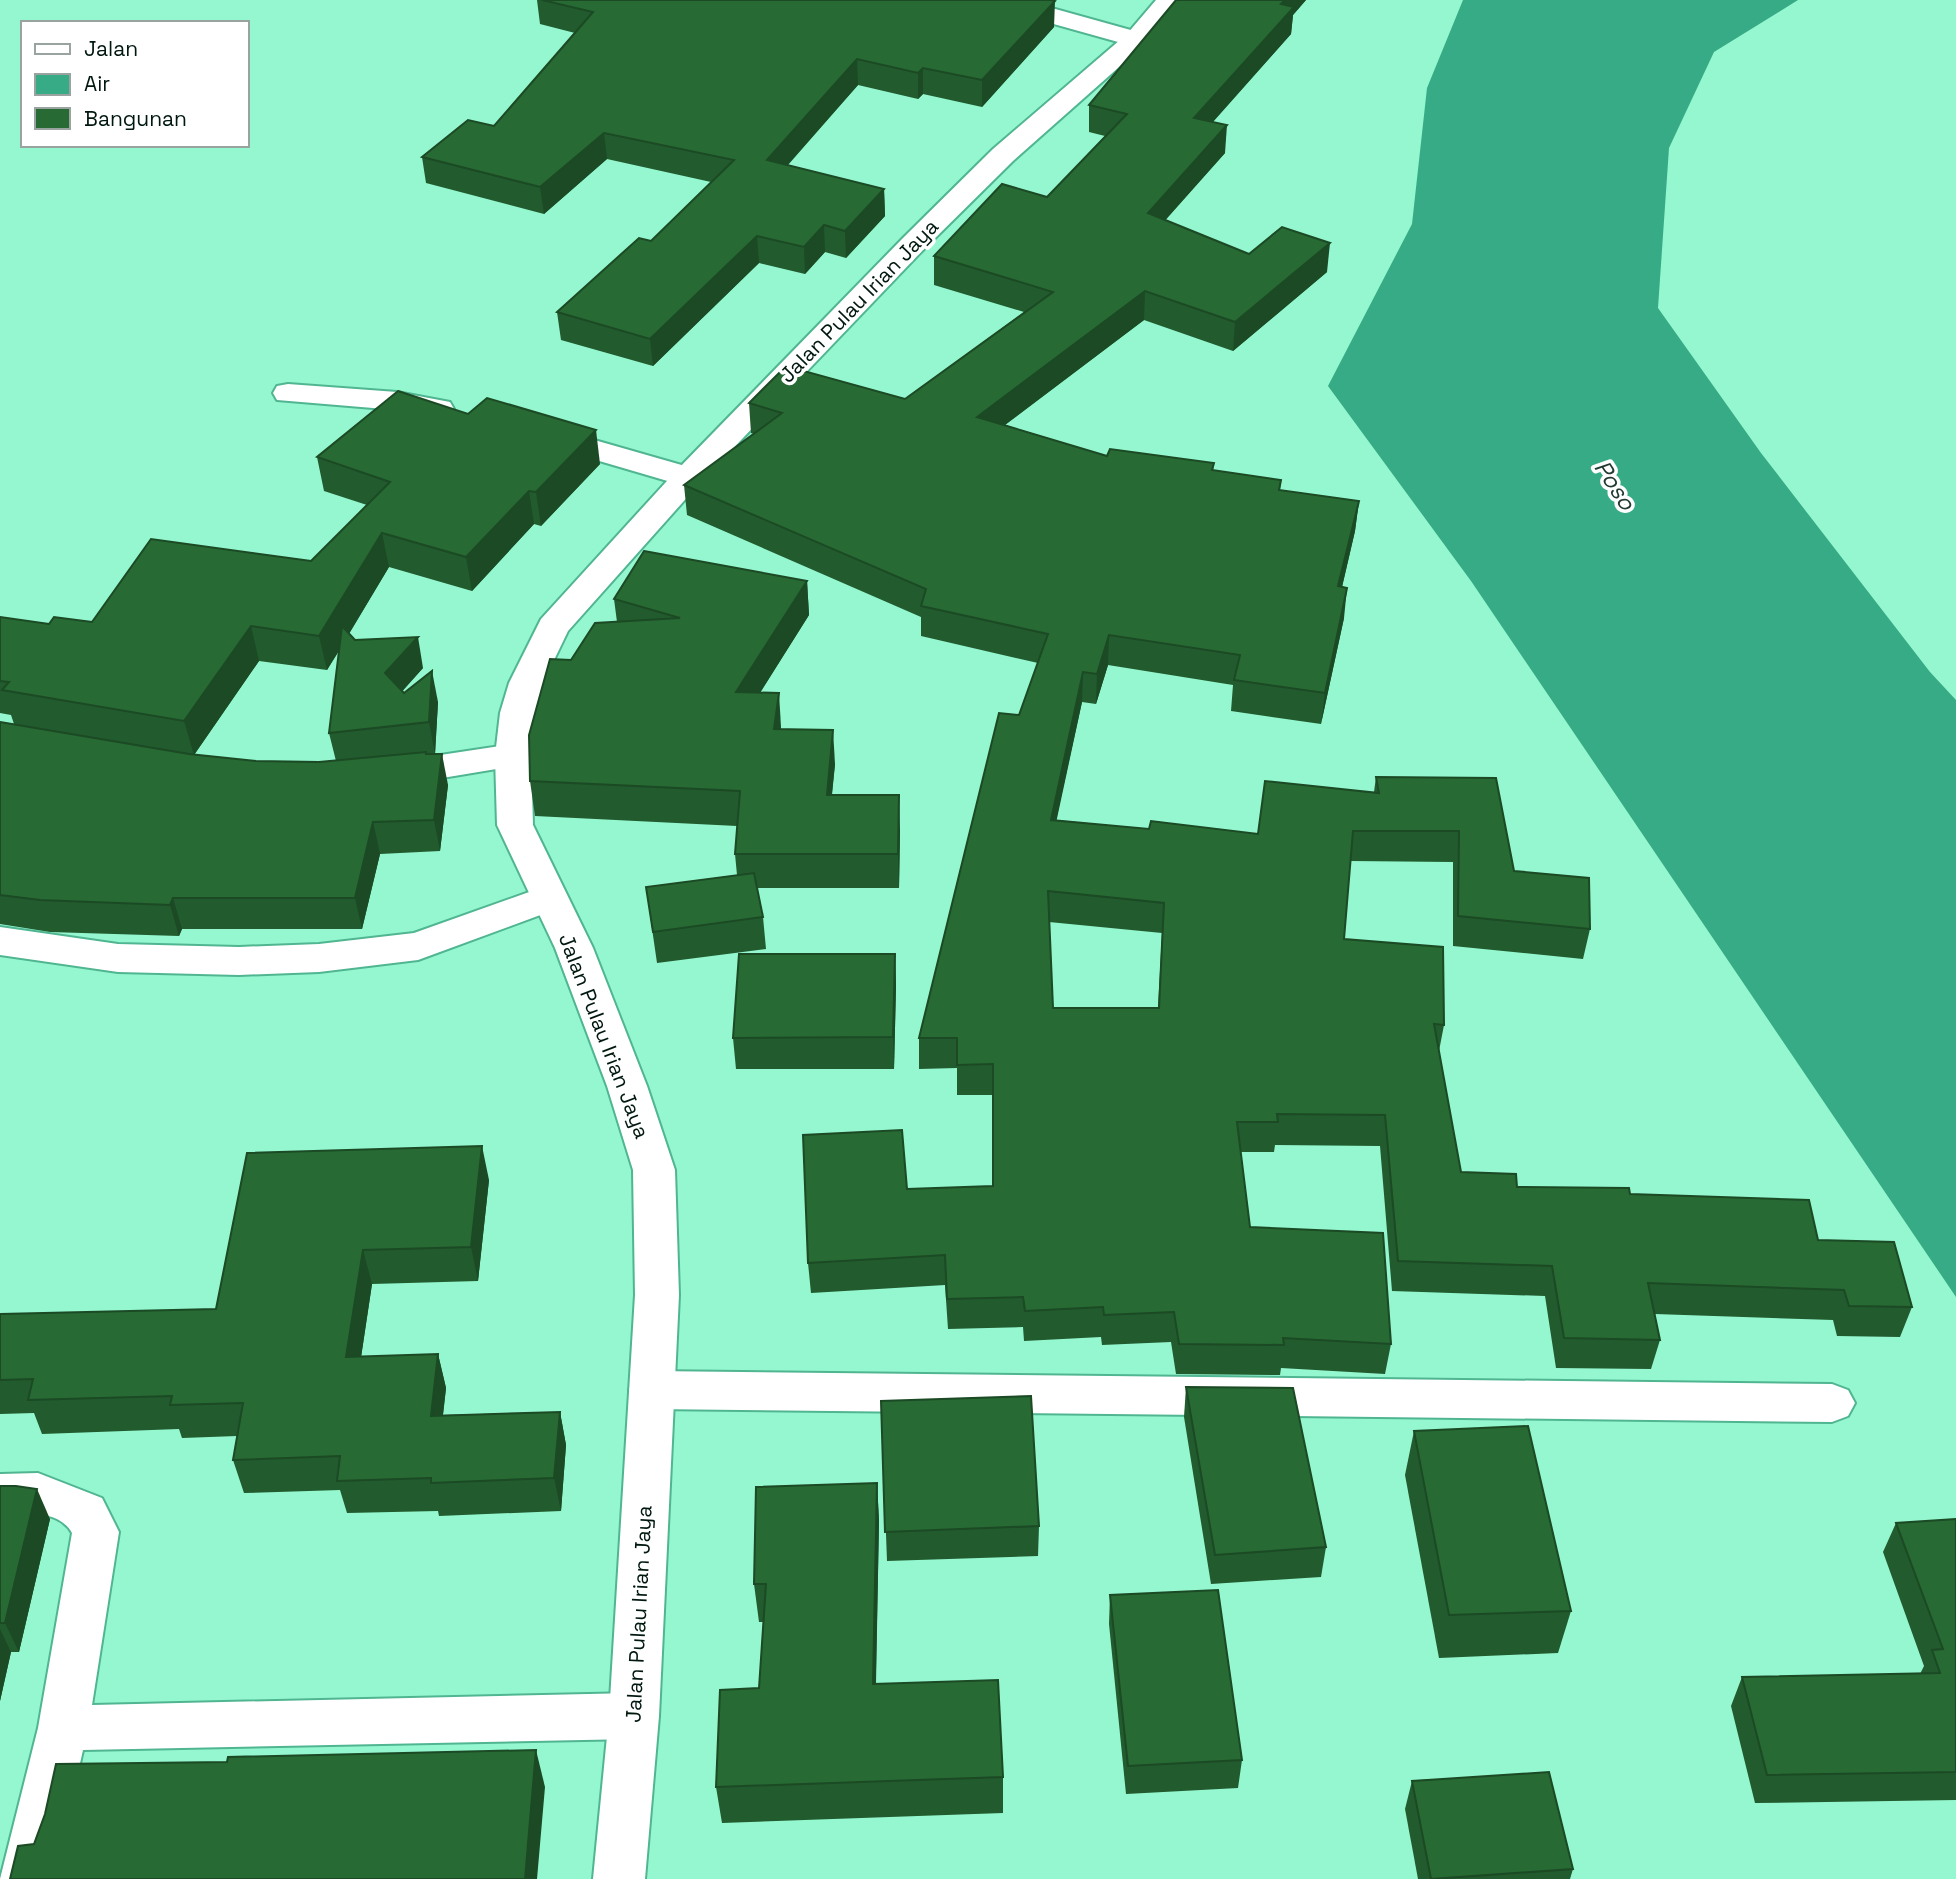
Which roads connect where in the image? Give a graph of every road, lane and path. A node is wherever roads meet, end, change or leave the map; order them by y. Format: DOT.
graph roads {
  1 [pos="995,0"];
  2 [pos="1170,0"];
  3 [pos="1136,39"];
  4 [pos="288,393"];
  5 [pos="472,416"];
  6 [pos="523,429"];
  7 [pos="688,477"];
  8 [pos="513,756"];
  9 [pos="362,776"];
  10 [pos="549,898"];
  11 [pos="0,941"];
  12 [pos="651,1390"];
  13 [pos="1832,1403"];
  14 [pos="0,1493"];
  15 [pos="634,1716"];
  16 [pos="64,1728"];
  17 [pos="20,1859"];
  18 [pos="619,1879"];
  1 -- 3 [label="street"];
  2 -- 3 [label="street, Jalan Pulau Irian Jaya"];
  3 -- 7 [label="street, Jalan Pulau Irian Jaya"];
  4 -- 5 [label="street"];
  6 -- 7 [label="street"];
  7 -- 8 [label="street, Jalan Pulau Irian Jaya"];
  8 -- 9 [label="street"];
  8 -- 10 [label="street, Jalan Pulau Irian Jaya"];
  10 -- 11 [label="street"];
  10 -- 12 [label="street, Jalan Pulau Irian Jaya"];
  12 -- 13 [label="street"];
  12 -- 15 [label="street, Jalan Pulau Irian Jaya"];
  14 -- 16 [label="street"];
  15 -- 16 [label="street"];
  15 -- 18 [label="street, Jalan Pulau Irian Jaya"];
  16 -- 17 [label="street"];
}
